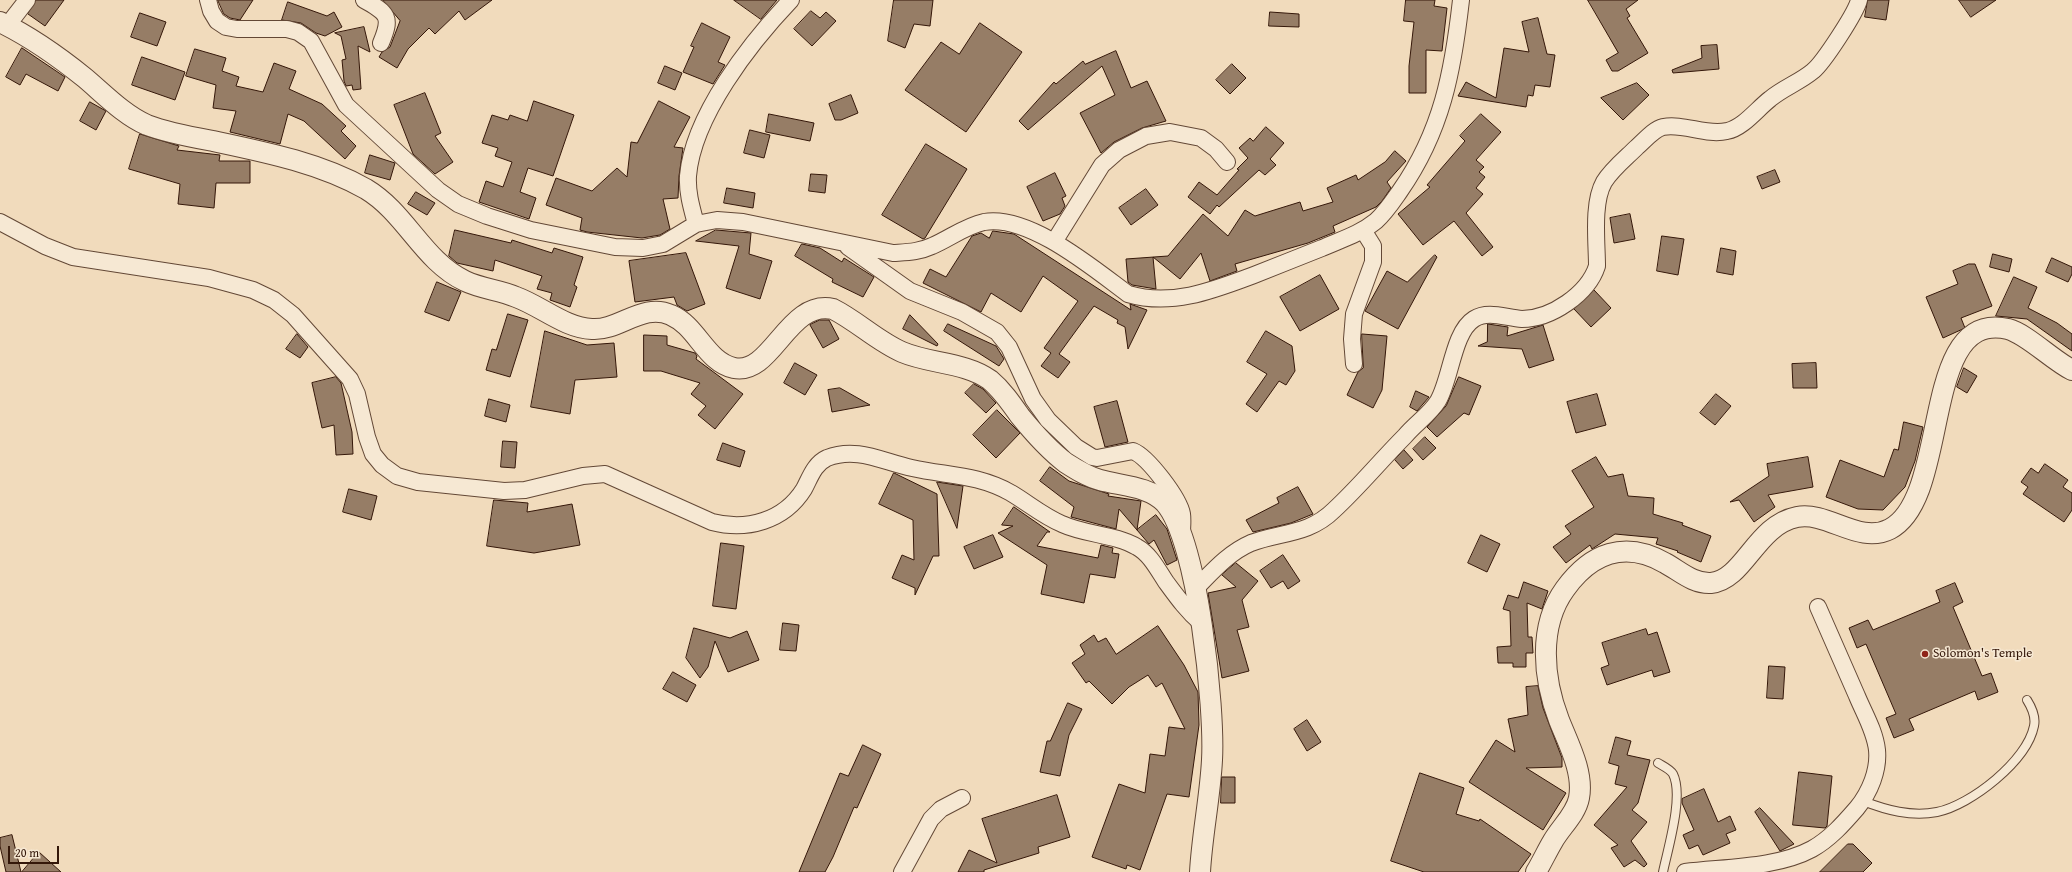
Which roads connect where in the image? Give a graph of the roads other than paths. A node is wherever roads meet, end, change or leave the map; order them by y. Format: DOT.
graph roads {
  1 [pos="27,0"];
  2 [pos="208,0"];
  3 [pos="364,0"];
  4 [pos="791,0"];
  5 [pos="1461,0"];
  6 [pos="1859,0"];
  7 [pos="4,24"];
  8 [pos="381,43"];
  9 [pos="1226,162"];
  10 [pos="0,222"];
  11 [pos="696,224"];
  12 [pos="1363,230"];
  13 [pos="842,242"];
  14 [pos="1054,242"];
  15 [pos="1354,364"];
  16 [pos="2072,370"];
  17 [pos="1182,535"];
  18 [pos="1195,589"];
  19 [pos="1818,607"];
  20 [pos="1201,623"];
  21 [pos="2027,700"];
  22 [pos="1658,763"];
  23 [pos="962,798"];
  24 [pos="1862,801"];
  25 [pos="1196,871"];
  26 [pos="902,872"];
  27 [pos="1536,872"];
  28 [pos="1663,872"];
  29 [pos="1685,872"];
  1 -- 7 [label="street"];
  2 -- 11 [label="street"];
  3 -- 8 [label="street"];
  4 -- 11 [label="street"];
  5 -- 12 [label="street"];
  6 -- 18 [label="street"];
  7 -- 17 [label="street"];
  9 -- 14 [label="street"];
  10 -- 20 [label="street"];
  11 -- 13 [label="street"];
  12 -- 14 [label="street"];
  12 -- 15 [label="street"];
  13 -- 14 [label="street"];
  13 -- 17 [label="street"];
  16 -- 27 [label="street"];
  17 -- 18 [label="street"];
  18 -- 20 [label="street"];
  19 -- 24 [label="street"];
  20 -- 25 [label="street"];
  21 -- 24 [label="lane"];
  22 -- 28 [label="lane"];
  23 -- 26 [label="street"];
  24 -- 29 [label="street"];
}
